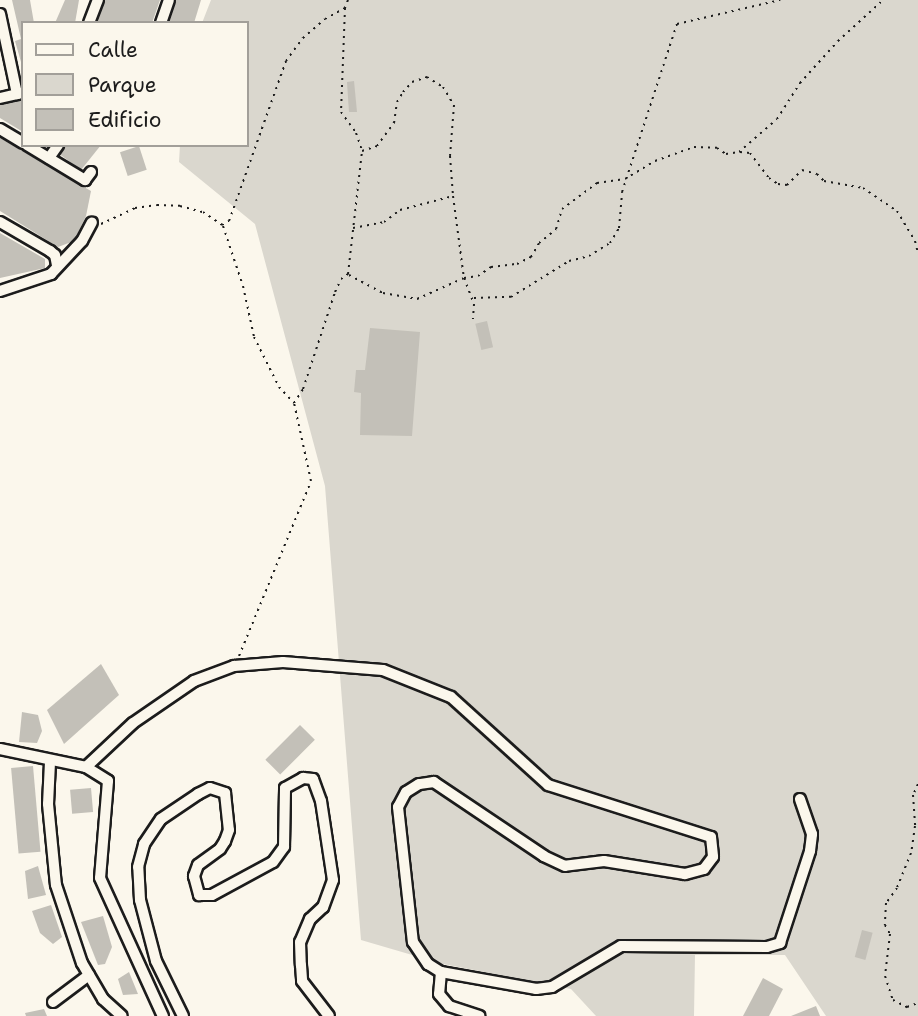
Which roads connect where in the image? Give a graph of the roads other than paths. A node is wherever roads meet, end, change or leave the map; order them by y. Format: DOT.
graph roads {
  1 [pos="98,0"];
  2 [pos="169,0"];
  3 [pos="0,14"];
  4 [pos="90,21"];
  5 [pos="162,21"];
  6 [pos="20,93"];
  7 [pos="0,98"];
  8 [pos="0,130"];
  9 [pos="21,142"];
  10 [pos="30,147"];
  11 [pos="57,147"];
  12 [pos="49,158"];
  13 [pos="91,172"];
  14 [pos="0,222"];
  15 [pos="90,227"];
  16 [pos="57,265"];
  17 [pos="2,291"];
  18 [pos="0,749"];
  19 [pos="50,762"];
  20 [pos="86,767"];
  21 [pos="800,799"];
  22 [pos="441,972"];
  23 [pos="89,975"];
  24 [pos="53,1002"];
  25 [pos="122,1016"];
  26 [pos="163,1016"];
  27 [pos="183,1016"];
  28 [pos="330,1016"];
  29 [pos="479,1016"];
  1 -- 4 [label="street"];
  2 -- 5 [label="street"];
  3 -- 6 [label="street"];
  6 -- 7 [label="street"];
  8 -- 9 [label="street"];
  10 -- 12 [label="street"];
  11 -- 12 [label="street"];
  12 -- 13 [label="street"];
  14 -- 16 [label="street"];
  15 -- 16 [label="street"];
  16 -- 17 [label="street"];
  18 -- 19 [label="street"];
  19 -- 20 [label="street"];
  19 -- 23 [label="street"];
  20 -- 22 [label="street"];
  20 -- 26 [label="street"];
  21 -- 22 [label="street"];
  22 -- 29 [label="street"];
  23 -- 24 [label="street"];
  23 -- 25 [label="street"];
  27 -- 28 [label="street"];
}
